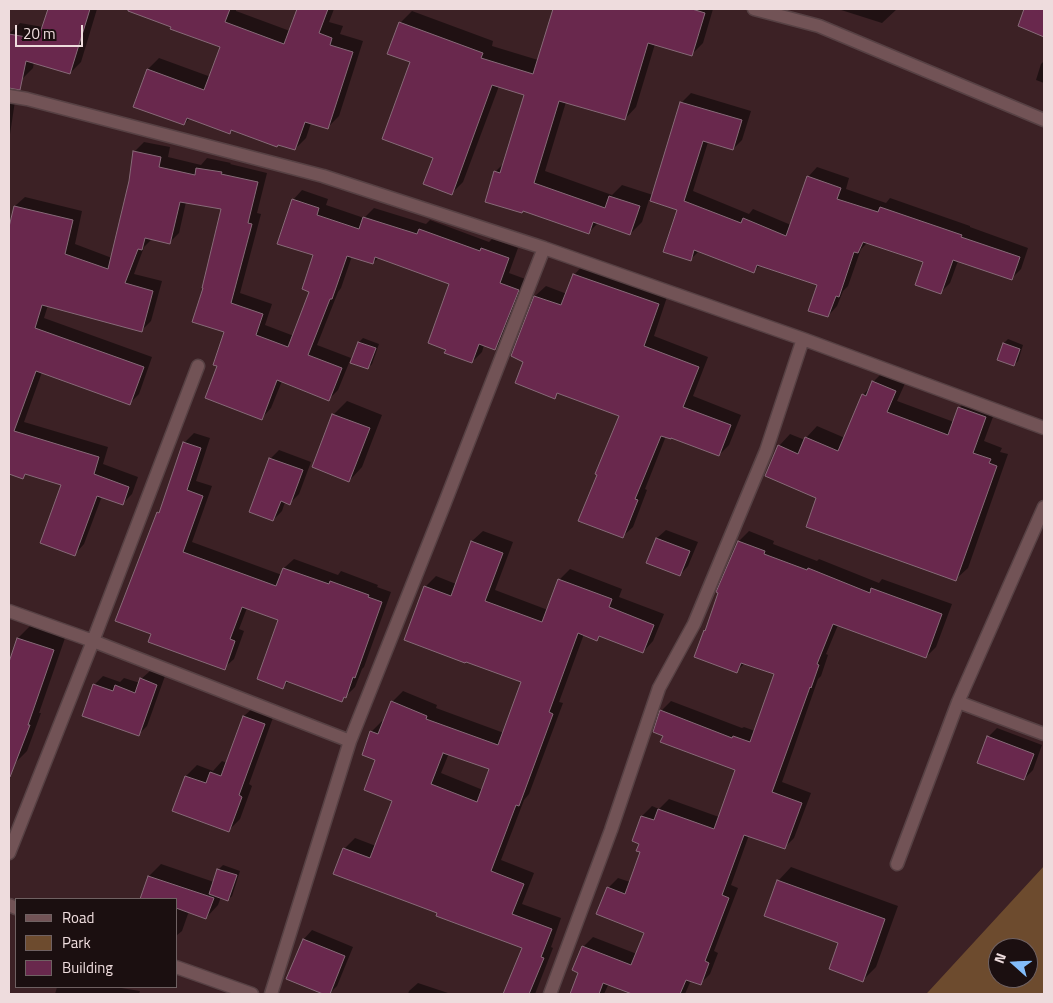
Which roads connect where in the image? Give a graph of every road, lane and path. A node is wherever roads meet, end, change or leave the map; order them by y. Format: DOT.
graph roads {
  1 [pos="754,9"];
  2 [pos="9,96"];
  3 [pos="1044,120"];
  4 [pos="544,248"];
  5 [pos="803,339"];
  6 [pos="198,366"];
  7 [pos="1044,428"];
  8 [pos="1044,507"];
  9 [pos="9,611"];
  10 [pos="93,641"];
  11 [pos="958,702"];
  12 [pos="1044,734"];
  13 [pos="350,741"];
  14 [pos="9,853"];
  15 [pos="897,864"];
  16 [pos="178,968"];
  17 [pos="252,994"];
  18 [pos="270,994"];
  19 [pos="550,994"];
  1 -- 3 [label="street"];
  2 -- 4 [label="street"];
  4 -- 5 [label="street"];
  4 -- 13 [label="street"];
  5 -- 7 [label="street"];
  5 -- 19 [label="street"];
  6 -- 10 [label="street"];
  8 -- 11 [label="street"];
  9 -- 10 [label="street"];
  10 -- 13 [label="street"];
  10 -- 14 [label="street"];
  11 -- 12 [label="street"];
  11 -- 15 [label="street"];
  13 -- 18 [label="street"];
  16 -- 17 [label="street"];
}
